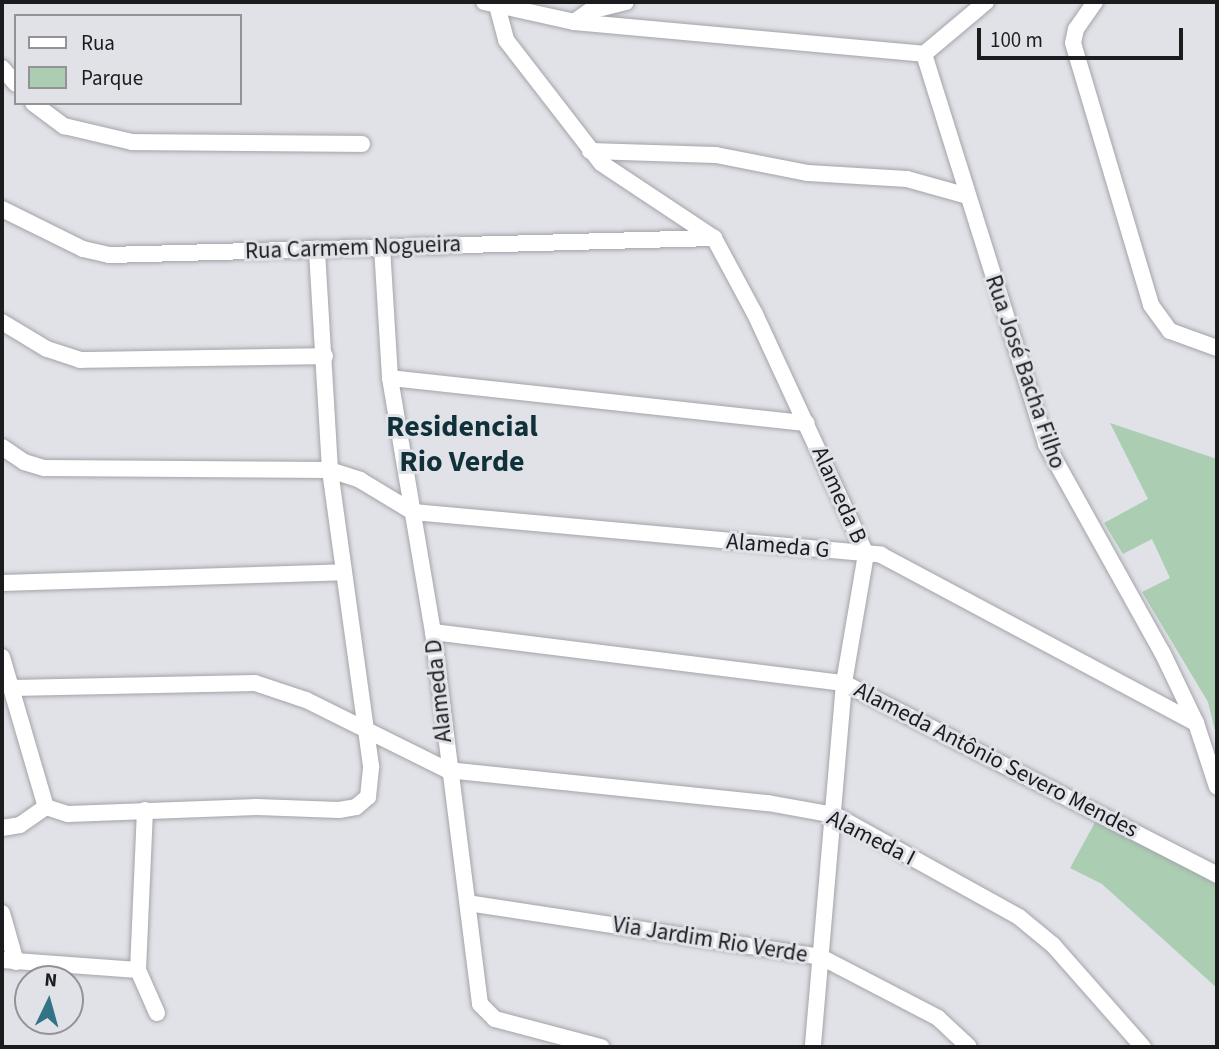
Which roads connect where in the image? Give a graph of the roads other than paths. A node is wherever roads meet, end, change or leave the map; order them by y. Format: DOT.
graph roads {
  1 [pos="625,2"];
  2 [pos="986,2"];
  3 [pos="1095,2"];
  4 [pos="492,3"];
  5 [pos="574,22"];
  6 [pos="924,54"];
  7 [pos="2,68"];
  8 [pos="14,82"];
  9 [pos="36,105"];
  10 [pos="362,144"];
  11 [pos="590,151"];
  12 [pos="968,196"];
  13 [pos="2,209"];
  14 [pos="714,238"];
  15 [pos="382,247"];
  16 [pos="317,248"];
  17 [pos="2,321"];
  18 [pos="1217,348"];
  19 [pos="325,356"];
  20 [pos="390,378"];
  21 [pos="807,423"];
  22 [pos="2,447"];
  23 [pos="330,470"];
  24 [pos="413,512"];
  25 [pos="866,554"];
  26 [pos="344,572"];
  27 [pos="2,583"];
  28 [pos="433,632"];
  29 [pos="2,657"];
  30 [pos="844,682"];
  31 [pos="12,688"];
  32 [pos="1196,723"];
  33 [pos="366,731"];
  34 [pos="447,770"];
  35 [pos="1217,787"];
  36 [pos="46,807"];
  37 [pos="145,810"];
  38 [pos="835,815"];
  39 [pos="2,828"];
  40 [pos="1217,875"];
  41 [pos="468,903"];
  42 [pos="2,913"];
  43 [pos="821,957"];
  44 [pos="9,961"];
  45 [pos="138,970"];
  46 [pos="157,1013"];
  47 [pos="601,1047"];
  48 [pos="813,1047"];
  49 [pos="970,1047"];
  50 [pos="1143,1047"];
  1 -- 5 [label="street"];
  2 -- 6 [label="street"];
  3 -- 18 [label="street"];
  4 -- 5 [label="street"];
  4 -- 11 [label="street"];
  5 -- 6 [label="street"];
  6 -- 12 [label="street, Rua José Bacha Filho"];
  7 -- 8 [label="street"];
  9 -- 10 [label="street"];
  11 -- 12 [label="street"];
  11 -- 14 [label="street"];
  12 -- 32 [label="street, Rua José Bacha Filho"];
  13 -- 16 [label="street, Rua Carmem Nogueira"];
  14 -- 15 [label="street, Rua Carmem Nogueira"];
  14 -- 21 [label="street, Alameda B"];
  15 -- 16 [label="street, Rua Carmem Nogueira"];
  15 -- 20 [label="street, Alameda D"];
  16 -- 19 [label="street"];
  17 -- 19 [label="street"];
  19 -- 23 [label="street"];
  20 -- 21 [label="street"];
  20 -- 24 [label="street, Alameda D"];
  21 -- 25 [label="street, Alameda B"];
  22 -- 23 [label="street, Alameda G"];
  23 -- 24 [label="street, Alameda G"];
  23 -- 26 [label="street"];
  24 -- 25 [label="street, Alameda G"];
  24 -- 28 [label="street, Alameda D"];
  25 -- 30 [label="street, Alameda B"];
  25 -- 32 [label="street, Alameda G"];
  26 -- 27 [label="street"];
  26 -- 33 [label="street"];
  28 -- 30 [label="street, Alameda Antônio Severo Mendes"];
  28 -- 34 [label="street, Alameda D"];
  29 -- 31 [label="street"];
  30 -- 38 [label="street, Alameda B"];
  30 -- 40 [label="street, Alameda Antônio Severo Mendes"];
  31 -- 33 [label="street, Alameda I"];
  31 -- 36 [label="street"];
  32 -- 35 [label="street, Rua José Bacha Filho"];
  33 -- 34 [label="street, Alameda I"];
  33 -- 37 [label="street"];
  34 -- 38 [label="street, Alameda I"];
  34 -- 41 [label="street, Alameda D"];
  36 -- 37 [label="street"];
  36 -- 39 [label="street"];
  37 -- 45 [label="street"];
  38 -- 43 [label="street, Alameda B"];
  38 -- 50 [label="street, Alameda I"];
  41 -- 43 [label="street, Via Jardim Rio Verde"];
  41 -- 47 [label="street, Alameda D"];
  42 -- 44 [label="street"];
  43 -- 48 [label="street, Alameda B"];
  43 -- 49 [label="street, Via Jardim Rio Verde"];
  44 -- 45 [label="street"];
  45 -- 46 [label="street"];
}
